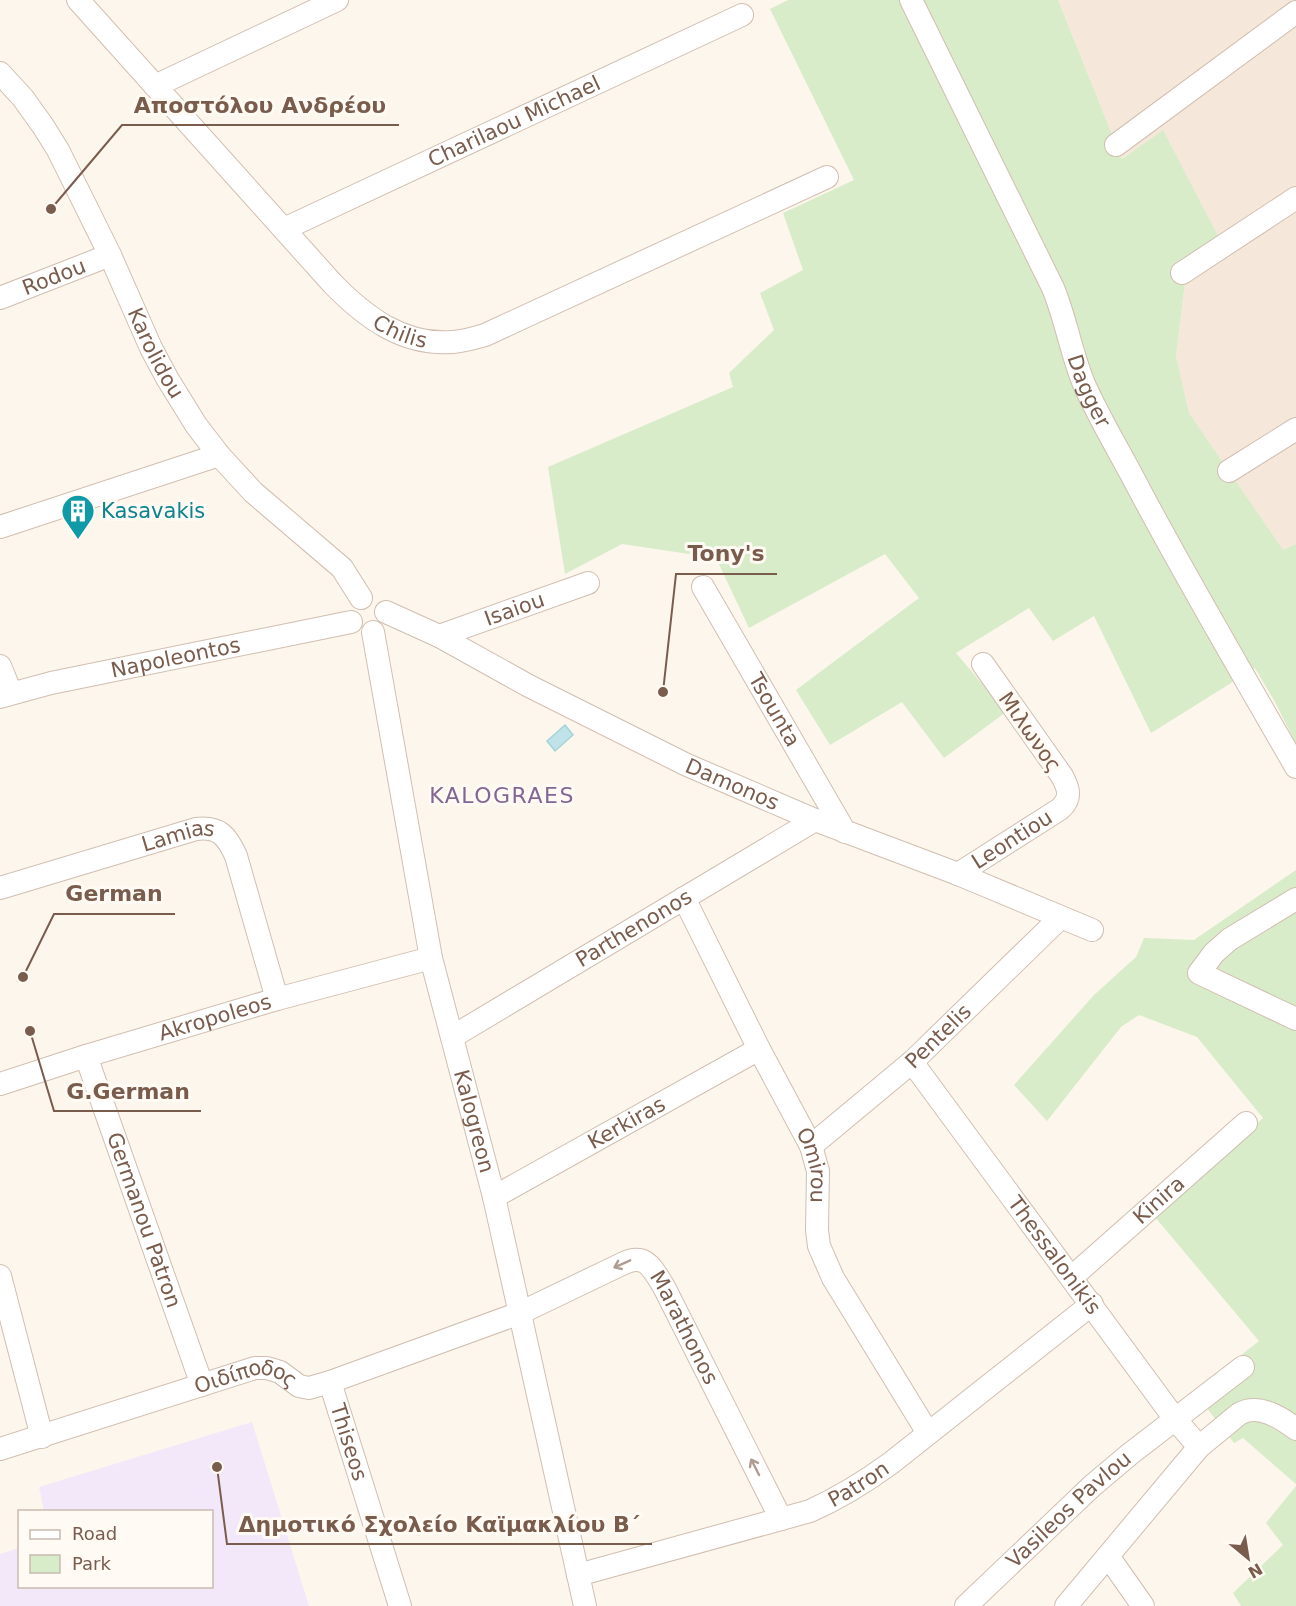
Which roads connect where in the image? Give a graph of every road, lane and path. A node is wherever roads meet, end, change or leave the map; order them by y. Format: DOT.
graph roads {
  1 [pos="78,0"];
  2 [pos="337,0"];
  3 [pos="911,0"];
  4 [pos="1296,12"];
  5 [pos="742,15"];
  6 [pos="0,73"];
  7 [pos="155,86"];
  8 [pos="1116,146"];
  9 [pos="826,177"];
  10 [pos="1296,198"];
  11 [pos="284,229"];
  12 [pos="110,255"];
  13 [pos="1182,273"];
  14 [pos="0,298"];
  15 [pos="1296,429"];
  16 [pos="219,455"];
  17 [pos="1229,471"];
  18 [pos="0,527"];
  19 [pos="588,583"];
  20 [pos="703,587"];
  21 [pos="361,598"];
  22 [pos="386,612"];
  23 [pos="351,622"];
  24 [pos="374,632"];
  25 [pos="440,636"];
  26 [pos="982,664"];
  27 [pos="0,666"];
  28 [pos="6,695"];
  29 [pos="1296,767"];
  30 [pos="1066,804"];
  31 [pos="815,820"];
  32 [pos="845,832"];
  33 [pos="958,874"];
  34 [pos="0,888"];
  35 [pos="684,898"];
  36 [pos="1296,900"];
  37 [pos="1060,918"];
  38 [pos="1092,930"];
  39 [pos="431,958"];
  40 [pos="277,999"];
  41 [pos="1296,1019"];
  42 [pos="452,1037"];
  43 [pos="759,1049"];
  44 [pos="86,1056"];
  45 [pos="912,1062"];
  46 [pos="0,1084"];
  47 [pos="1246,1123"];
  48 [pos="811,1146"];
  49 [pos="494,1197"];
  50 [pos="0,1276"];
  51 [pos="1072,1277"];
  52 [pos="1092,1304"];
  53 [pos="520,1312"];
  54 [pos="1243,1367"];
  55 [pos="330,1382"];
  56 [pos="202,1385"];
  57 [pos="1175,1419"];
  58 [pos="1296,1430"];
  59 [pos="928,1433"];
  60 [pos="42,1437"];
  61 [pos="1199,1447"];
  62 [pos="0,1449"];
  63 [pos="781,1519"];
  64 [pos="1108,1556"];
  65 [pos="578,1575"];
  66 [pos="400,1606"];
  67 [pos="585,1606"];
  68 [pos="966,1606"];
  69 [pos="1066,1606"];
  70 [pos="1143,1606"];
  1 -- 7 [label="street, Chilis"];
  2 -- 7 [label="street"];
  3 -- 29 [label="street, Dagger"];
  4 -- 8 [label="street"];
  5 -- 11 [label="street, Charilaou Michael"];
  6 -- 12 [label="street, Karolidou"];
  7 -- 11 [label="street, Chilis"];
  9 -- 11 [label="street, Chilis"];
  10 -- 13 [label="street"];
  12 -- 14 [label="street, Rodou"];
  12 -- 16 [label="street, Karolidou"];
  15 -- 17 [label="street"];
  16 -- 18 [label="street"];
  16 -- 21 [label="street, Karolidou"];
  19 -- 25 [label="street, Isaiou"];
  20 -- 32 [label="street, Tsounta"];
  21 -- 22 [label="street"];
  21 -- 23 [label="street"];
  22 -- 24 [label="street"];
  22 -- 25 [label="street, Damonos"];
  23 -- 24 [label="street"];
  23 -- 28 [label="street, Napoleontos"];
  24 -- 39 [label="street, Kalogreon"];
  25 -- 31 [label="street, Damonos"];
  26 -- 30 [label="street, Μιλωνος"];
  27 -- 28 [label="street"];
  30 -- 33 [label="street, Leontiou"];
  31 -- 32 [label="street, Damonos"];
  31 -- 35 [label="street, Parthenonos"];
  32 -- 33 [label="street, Damonos"];
  33 -- 37 [label="street, Damonos"];
  34 -- 40 [label="street, Lamias"];
  35 -- 42 [label="street, Parthenonos"];
  35 -- 43 [label="street, Omirou"];
  36 -- 41 [label="street"];
  37 -- 38 [label="street, Damonos"];
  37 -- 45 [label="street, Pentelis"];
  39 -- 40 [label="street, Akropoleos"];
  39 -- 42 [label="street, Kalogreon"];
  40 -- 44 [label="street, Akropoleos"];
  42 -- 49 [label="street, Kalogreon"];
  43 -- 48 [label="street, Omirou"];
  43 -- 49 [label="street, Kerkiras"];
  44 -- 46 [label="street, Akropoleos"];
  44 -- 56 [label="street, Germanou Patron"];
  45 -- 48 [label="street, Pentelis"];
  45 -- 51 [label="street, Thessalonikis"];
  47 -- 51 [label="street, Kinira"];
  48 -- 59 [label="street, Omirou"];
  49 -- 53 [label="street, Kalogreon"];
  50 -- 60 [label="street"];
  51 -- 52 [label="street, Thessalonikis"];
  52 -- 57 [label="street, Thessalonikis"];
  52 -- 59 [label="street, Patron"];
  53 -- 55 [label="street, Οιδίποδος"];
  63 -- 53 [label="street, Marathonos, one-way"];
  53 -- 65 [label="street, Kalogreon"];
  54 -- 57 [label="street, Vasileos Pavlou"];
  55 -- 56 [label="street, Οιδίποδος"];
  55 -- 66 [label="street, Thiseos"];
  56 -- 60 [label="street, Οιδίποδος"];
  57 -- 61 [label="street, Thessalonikis"];
  57 -- 68 [label="street, Vasileos Pavlou"];
  58 -- 61 [label="street"];
  59 -- 63 [label="street, Patron"];
  60 -- 62 [label="street, Οιδίποδος"];
  61 -- 64 [label="street"];
  63 -- 65 [label="street, Patron"];
  64 -- 69 [label="street"];
  64 -- 70 [label="street"];
  65 -- 67 [label="street, Kalogreon"];
}
